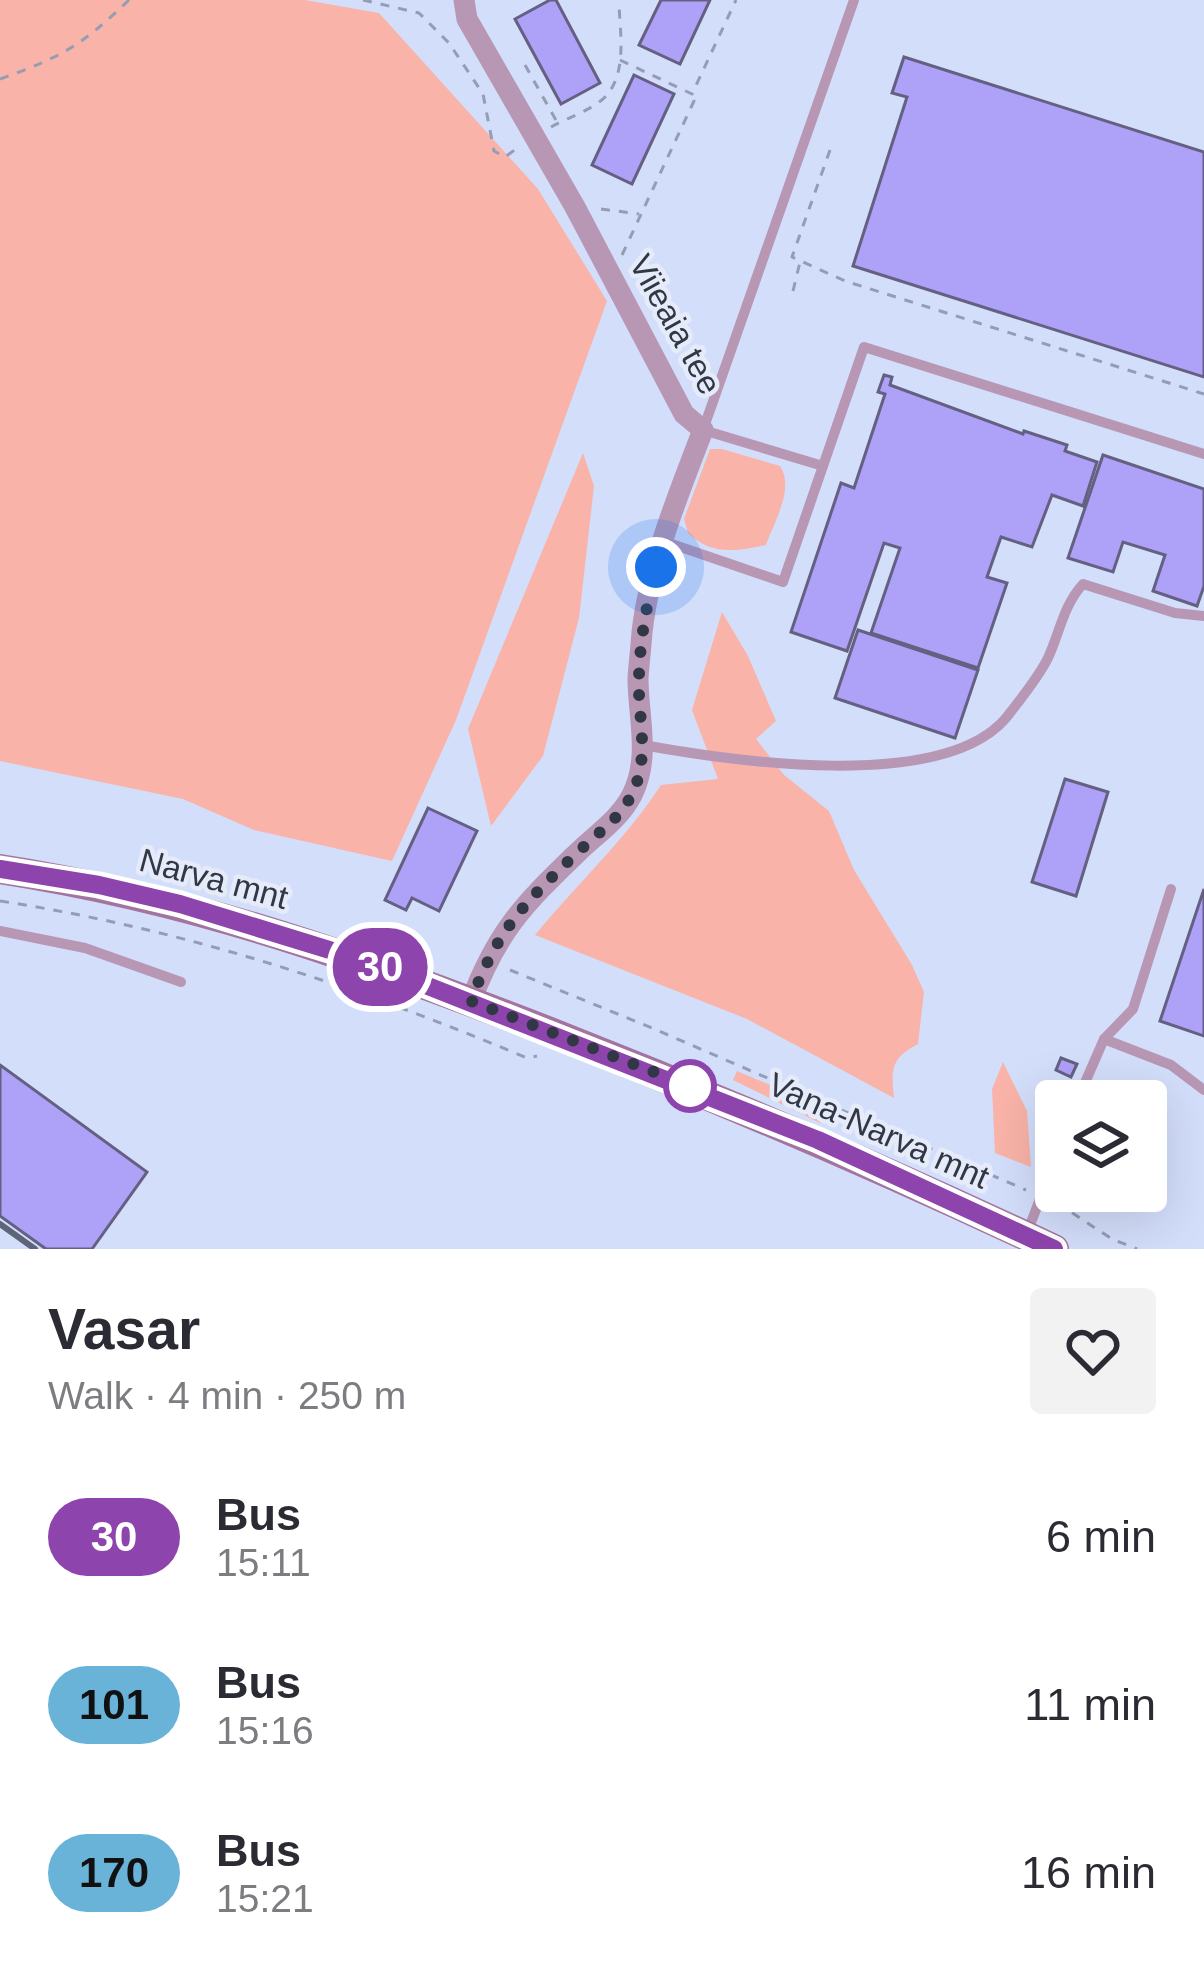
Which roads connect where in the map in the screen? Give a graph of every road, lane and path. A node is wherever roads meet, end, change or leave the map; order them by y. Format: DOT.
graph roads {
  1 [pos="129,0"];
  2 [pos="363,0"];
  3 [pos="464,0"];
  4 [pos="736,0"];
  5 [pos="854,0"];
  6 [pos="620,4"];
  7 [pos="620,60"];
  8 [pos="525,65"];
  9 [pos="0,79"];
  10 [pos="692,94"];
  11 [pos="558,123"];
  12 [pos="542,132"];
  13 [pos="830,150"];
  14 [pos="593,208"];
  15 [pos="641,214"];
  16 [pos="621,257"];
  17 [pos="801,260"];
  18 [pos="793,291"];
  19 [pos="1204,394"];
  20 [pos="703,430"];
  21 [pos="1204,454"];
  22 [pos="823,466"];
  23 [pos="663,541"];
  24 [pos="1204,616"];
  25 [pos="643,745"];
  26 [pos="0,869"];
  27 [pos="1171,889"];
  28 [pos="0,901"];
  29 [pos="0,931"];
  30 [pos="486,961"];
  31 [pos="182,982"];
  32 [pos="471,1001"];
  33 [pos="547,1031"];
  34 [pos="1104,1039"];
  35 [pos="1086,1080"];
  36 [pos="1204,1090"];
  37 [pos="1035,1194"];
  38 [pos="1041,1212"];
  39 [pos="1074,1212"];
  40 [pos="1040,1242"];
  41 [pos="1125,1247"];
  42 [pos="1137,1249"];
  1 -- 9 [label="path"];
  2 -- 12 [label="path"];
  3 -- 12 [label="street, Viieaia tee"];
  4 -- 10 [label="path"];
  5 -- 20 [label="lane"];
  6 -- 7 [label="path"];
  7 -- 10 [label="path"];
  7 -- 11 [label="path"];
  8 -- 11 [label="path"];
  10 -- 15 [label="path"];
  11 -- 12 [label="path"];
  12 -- 20 [label="street, Viieaia tee"];
  13 -- 17 [label="path"];
  14 -- 15 [label="path"];
  15 -- 16 [label="path"];
  17 -- 18 [label="path"];
  17 -- 19 [label="path"];
  20 -- 22 [label="lane"];
  20 -- 23 [label="street, Viieaia tee"];
  21 -- 22 [label="lane"];
  22 -- 23 [label="lane"];
  23 -- 25 [label="street, Viieaia tee"];
  24 -- 25 [label="lane"];
  25 -- 30 [label="street, Viieaia tee"];
  26 -- 32 [label="main road, Narva mnt"];
  27 -- 34 [label="lane"];
  28 -- 33 [label="path"];
  29 -- 31 [label="lane"];
  30 -- 32 [label="street, Viieaia tee"];
  30 -- 37 [label="path"];
  32 -- 33 [label="main road, Vana-Narva mnt"];
  33 -- 40 [label="main road, Vana-Narva mnt"];
  34 -- 35 [label="lane"];
  34 -- 36 [label="lane"];
  38 -- 40 [label="lane"];
  39 -- 41 [label="path"];
  41 -- 42 [label="path"];
}
